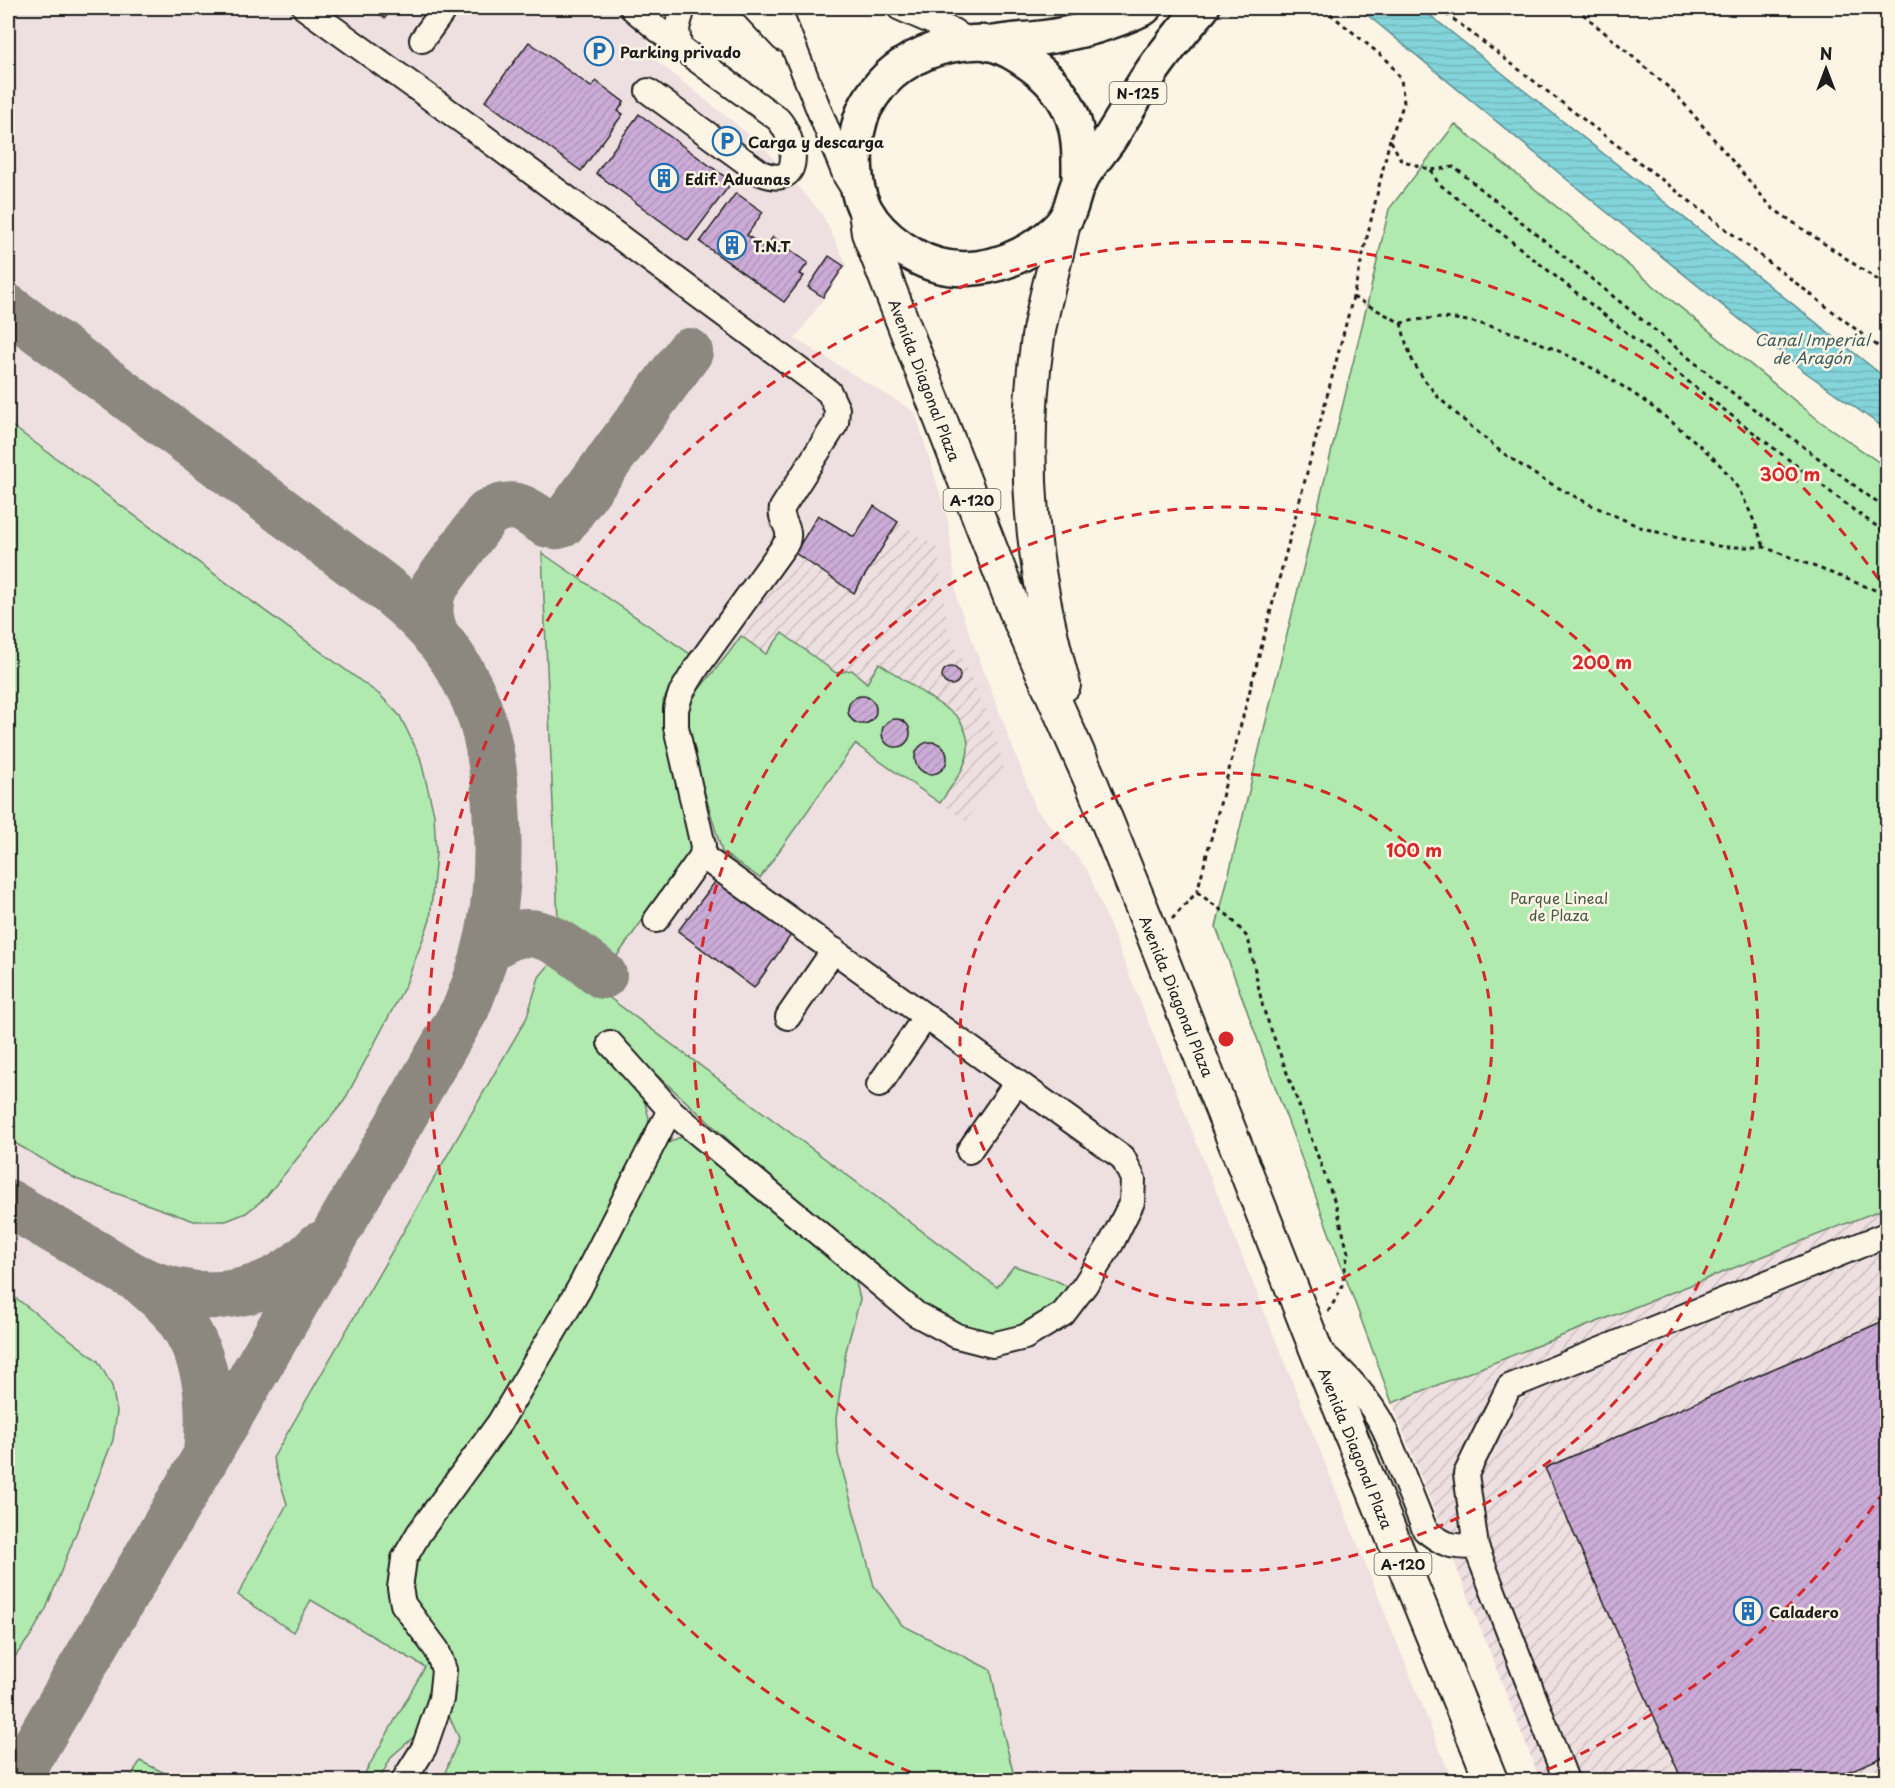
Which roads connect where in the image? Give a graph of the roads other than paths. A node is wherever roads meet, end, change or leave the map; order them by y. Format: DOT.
graph roads {
  1 [pos="305,8"];
  2 [pos="445,8"];
  3 [pos="632,8"];
  4 [pos="683,8"];
  5 [pos="754,8"];
  6 [pos="778,8"];
  7 [pos="900,8"];
  8 [pos="1144,8"];
  9 [pos="1202,8"];
  10 [pos="422,40"];
  11 [pos="980,43"];
  12 [pos="679,47"];
  13 [pos="796,54"];
  14 [pos="648,91"];
  15 [pos="1079,183"];
  16 [pos="861,203"];
  17 [pos="1064,221"];
  18 [pos="1092,784"];
  19 [pos="702,856"];
  20 [pos="656,920"];
  21 [pos="834,950"];
  22 [pos="926,1016"];
  23 [pos="788,1017"];
  24 [pos="610,1043"];
  25 [pos="1017,1082"];
  26 [pos="879,1085"];
  27 [pos="670,1110"];
  28 [pos="969,1151"];
  29 [pos="1887,1234"];
  30 [pos="1310,1336"];
  31 [pos="1476,1547"];
  32 [pos="404,1780"];
  33 [pos="1491,1780"];
  34 [pos="1566,1780"];
  1 -- 19 [label="street"];
  2 -- 10 [label="street"];
  3 -- 12 [label="street"];
  4 -- 12 [label="street"];
  5 -- 13 [label="street"];
  6 -- 13 [label="street"];
  7 -- 11 [label="street"];
  8 -- 11 [label="highway"];
  9 -- 15 [label="highway, N-125"];
  11 -- 15 [label="highway"];
  11 -- 16 [label="highway"];
  12 -- 14 [label="street"];
  13 -- 16 [label="street"];
  15 -- 17 [label="highway"];
  16 -- 17 [label="highway"];
  16 -- 18 [label="main road, Avenida Diagonal Plaza / A-120"];
  17 -- 18 [label="main road, A-120"];
  18 -- 30 [label="main road, Avenida Diagonal Plaza / A-120"];
  19 -- 20 [label="street"];
  19 -- 21 [label="street"];
  21 -- 22 [label="street"];
  21 -- 23 [label="street"];
  22 -- 25 [label="street"];
  22 -- 26 [label="street"];
  24 -- 27 [label="street"];
  25 -- 27 [label="street"];
  25 -- 28 [label="street"];
  27 -- 32 [label="street"];
  29 -- 31 [label="street"];
  30 -- 31 [label="street"];
  30 -- 33 [label="main road, Avenida Diagonal Plaza / A-120"];
  31 -- 34 [label="street"];
}
